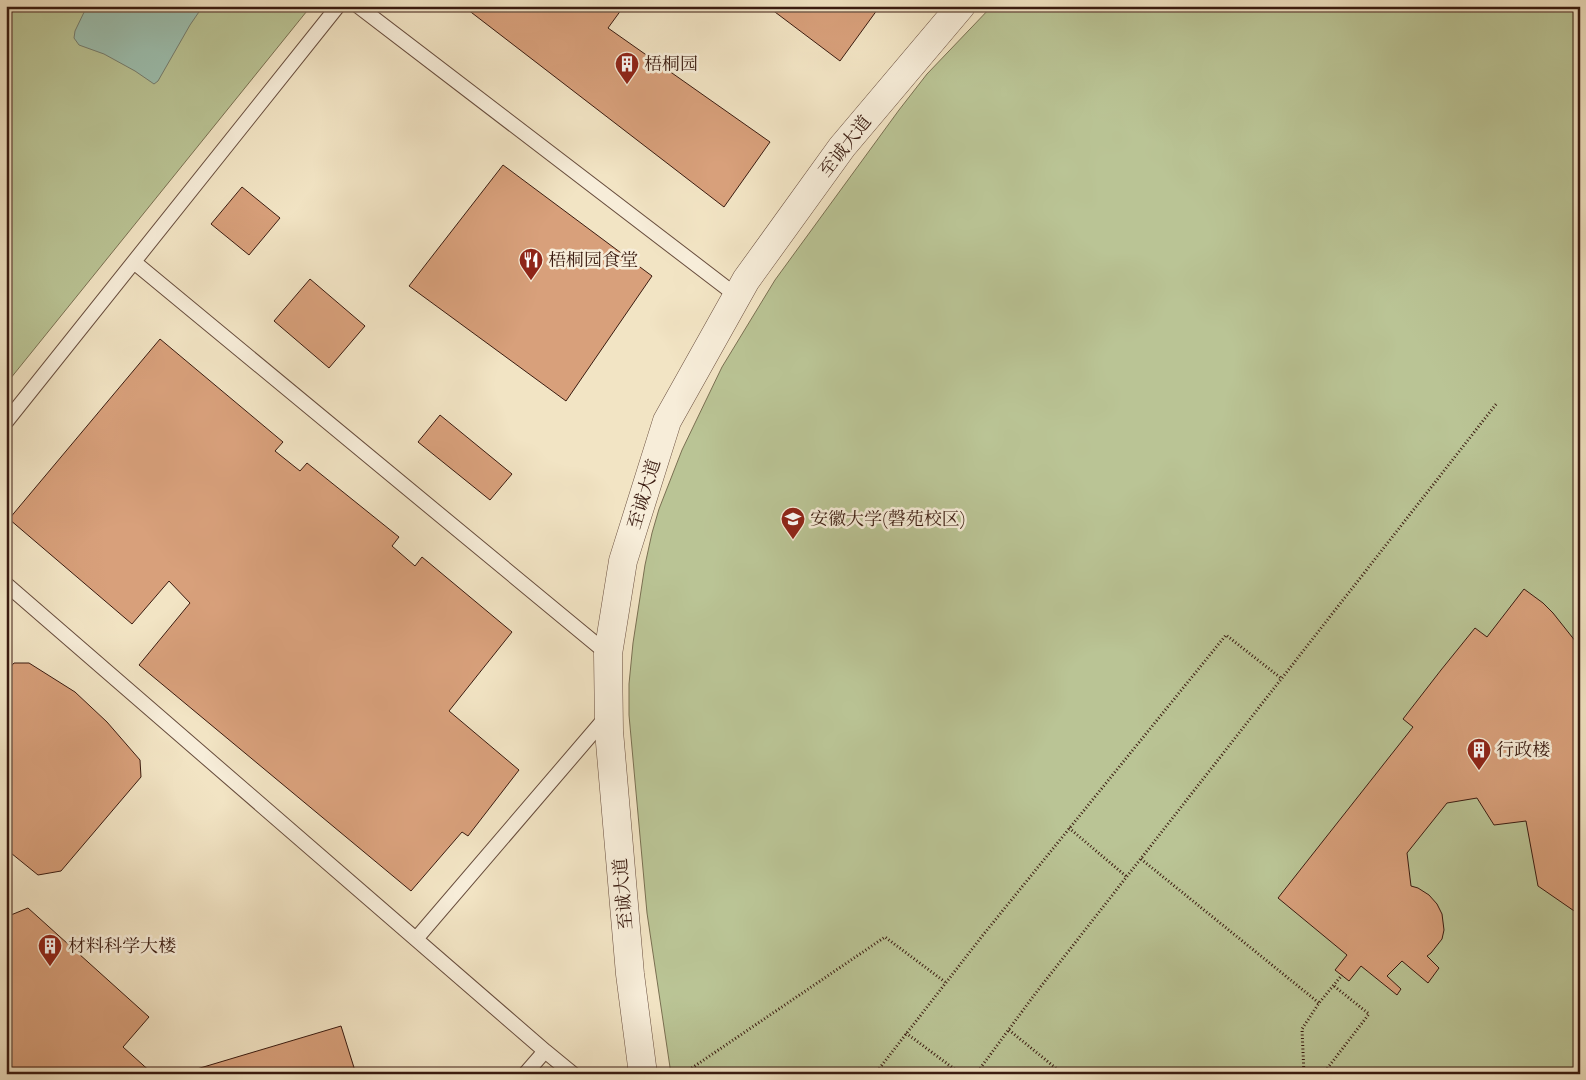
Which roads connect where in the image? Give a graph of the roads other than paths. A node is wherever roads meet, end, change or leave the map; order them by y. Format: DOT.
graph roads {
  1 [pos="338,6"];
  2 [pos="358,6"];
  3 [pos="961,6"];
  4 [pos="134,262"];
  5 [pos="737,296"];
  6 [pos="6,422"];
  7 [pos="6,584"];
  8 [pos="608,654"];
  9 [pos="609,713"];
  10 [pos="416,939"];
  11 [pos="545,1051"];
  12 [pos="525,1074"];
  13 [pos="573,1074"];
  14 [pos="643,1074"];
  1 -- 4 [label="lane"];
  2 -- 5 [label="lane"];
  3 -- 5 [label="street, 至诚大道"];
  4 -- 6 [label="lane"];
  4 -- 8 [label="lane"];
  5 -- 8 [label="street, 至诚大道"];
  7 -- 10 [label="lane"];
  8 -- 9 [label="street, 至诚大道"];
  9 -- 10 [label="lane"];
  9 -- 14 [label="street, 至诚大道"];
  10 -- 11 [label="lane"];
  11 -- 12 [label="lane"];
  11 -- 13 [label="lane"];
}
